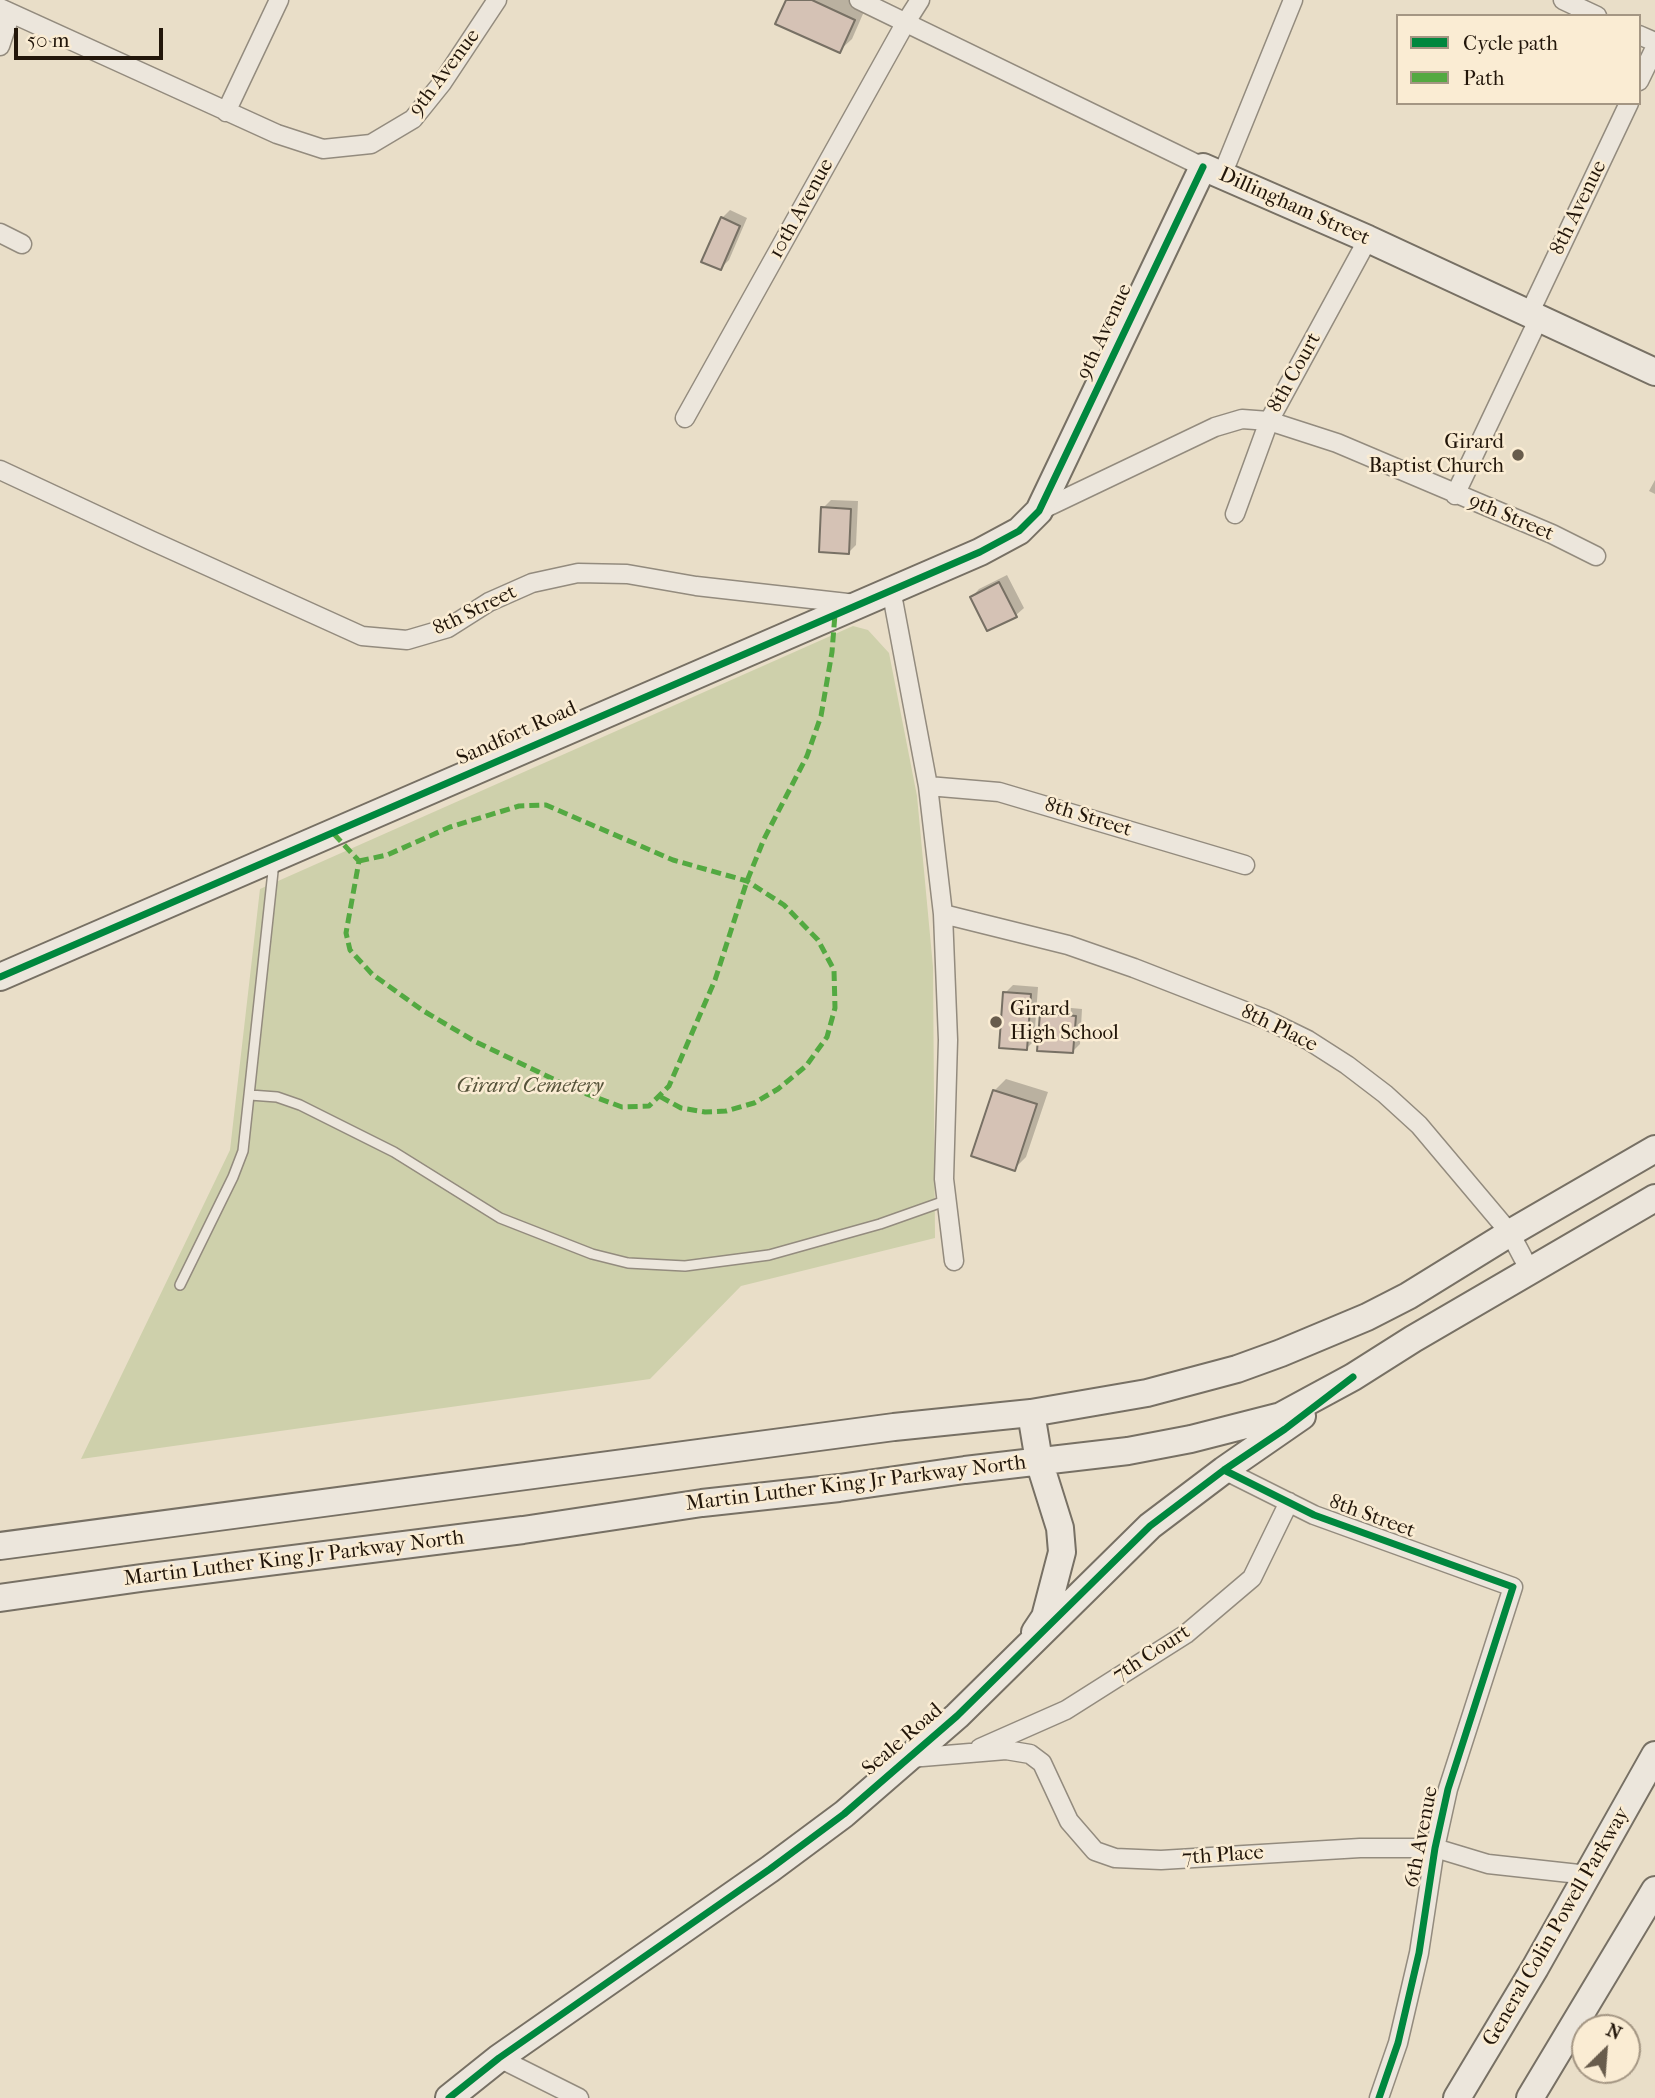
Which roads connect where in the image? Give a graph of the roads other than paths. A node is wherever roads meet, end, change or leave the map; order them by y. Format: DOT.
graph roads {
  1 [pos="279,0"];
  2 [pos="497,0"];
  3 [pos="859,0"];
  4 [pos="920,0"];
  5 [pos="1293,0"];
  6 [pos="1563,0"];
  7 [pos="6,10"];
  8 [pos="1593,14"];
  9 [pos="906,22"];
  10 [pos="0,46"];
  11 [pos="1655,48"];
  12 [pos="1641,77"];
  13 [pos="1628,105"];
  14 [pos="226,111"];
  15 [pos="1212,171"];
  16 [pos="0,233"];
  17 [pos="1368,239"];
  18 [pos="22,244"];
  19 [pos="1534,316"];
  20 [pos="1655,372"];
  21 [pos="685,418"];
  22 [pos="1269,421"];
  23 [pos="0,470"];
  24 [pos="1455,495"];
  25 [pos="1039,511"];
  26 [pos="1234,514"];
  27 [pos="1596,556"];
  28 [pos="891,589"];
  29 [pos="856,604"];
  30 [pos="928,786"];
  31 [pos="274,859"];
  32 [pos="1245,865"];
  33 [pos="943,914"];
  34 [pos="0,977"];
  35 [pos="250,1095"];
  36 [pos="1655,1149"];
  37 [pos="1655,1198"];
  38 [pos="945,1201"];
  39 [pos="1510,1233"];
  40 [pos="954,1261"];
  41 [pos="1530,1271"];
  42 [pos="180,1285"];
  43 [pos="1353,1377"];
  44 [pos="1031,1413"];
  45 [pos="1039,1461"];
  46 [pos="1224,1470"];
  47 [pos="1289,1502"];
  48 [pos="0,1546"];
  49 [pos="1513,1587"];
  50 [pos="0,1598"];
  51 [pos="1019,1656"];
  52 [pos="967,1753"];
  53 [pos="1655,1755"];
  54 [pos="910,1758"];
  55 [pos="1435,1848"];
  56 [pos="1588,1875"];
  57 [pos="1655,1890"];
  58 [pos="499,2058"];
  59 [pos="449,2098"];
  60 [pos="579,2098"];
  61 [pos="1379,2098"];
  62 [pos="1457,2098"];
  63 [pos="1530,2098"];
  1 -- 14 [label="street"];
  2 -- 14 [label="street, 9th Avenue"];
  3 -- 9 [label="street, Dillingham Street"];
  4 -- 9 [label="street, 10th Avenue"];
  5 -- 15 [label="street, 9th Avenue"];
  6 -- 8 [label="street"];
  7 -- 10 [label="street"];
  7 -- 14 [label="street"];
  9 -- 15 [label="street, Dillingham Street"];
  9 -- 21 [label="street, 10th Avenue"];
  11 -- 12 [label="street"];
  13 -- 19 [label="street, 8th Avenue"];
  15 -- 17 [label="main road, Dillingham Street"];
  15 -- 25 [label="main road, 9th Avenue"];
  16 -- 18 [label="street"];
  17 -- 19 [label="main road, Dillingham Street"];
  17 -- 22 [label="street, 8th Court"];
  19 -- 20 [label="main road, Dillingham Street"];
  19 -- 24 [label="street, 8th Avenue"];
  22 -- 24 [label="street, 9th Street"];
  22 -- 25 [label="street"];
  22 -- 26 [label="street, 8th Court"];
  23 -- 29 [label="street, 8th Street"];
  24 -- 27 [label="street, 9th Street"];
  25 -- 28 [label="main road, Sandfort Road"];
  28 -- 29 [label="main road, Sandfort Road"];
  28 -- 30 [label="street"];
  29 -- 31 [label="main road, Sandfort Road"];
  30 -- 32 [label="street, 8th Street"];
  30 -- 33 [label="street"];
  31 -- 34 [label="main road, Sandfort Road"];
  31 -- 35 [label="lane"];
  33 -- 38 [label="street"];
  33 -- 39 [label="street, 8th Place"];
  35 -- 38 [label="lane"];
  35 -- 42 [label="lane"];
  36 -- 39 [label="main road"];
  37 -- 41 [label="main road, Martin Luther King Jr Parkway North"];
  38 -- 40 [label="street"];
  39 -- 41 [label="street, 8th Place"];
  39 -- 44 [label="main road"];
  41 -- 43 [label="main road, Martin Luther King Jr Parkway North"];
  43 -- 45 [label="main road, Martin Luther King Jr Parkway North"];
  43 -- 46 [label="main road, Seale Road"];
  44 -- 45 [label="main road, Seale Road"];
  44 -- 48 [label="main road"];
  45 -- 50 [label="main road, Martin Luther King Jr Parkway North"];
  45 -- 51 [label="main road, Seale Road"];
  46 -- 47 [label="street, 8th Street"];
  46 -- 51 [label="main road, Seale Road"];
  47 -- 49 [label="street, 8th Street"];
  47 -- 52 [label="street, 7th Court"];
  49 -- 55 [label="street, 6th Avenue"];
  51 -- 54 [label="main road, Seale Road"];
  52 -- 54 [label="street, 7th Place"];
  52 -- 55 [label="street, 7th Place"];
  53 -- 56 [label="main road, General Colin Powell Parkway"];
  54 -- 58 [label="main road, Seale Road"];
  55 -- 56 [label="street, 7th Place"];
  55 -- 61 [label="street, 6th Avenue"];
  56 -- 62 [label="main road, General Colin Powell Parkway"];
  57 -- 63 [label="main road"];
  58 -- 59 [label="main road, Seale Road"];
  58 -- 60 [label="street"];
}
